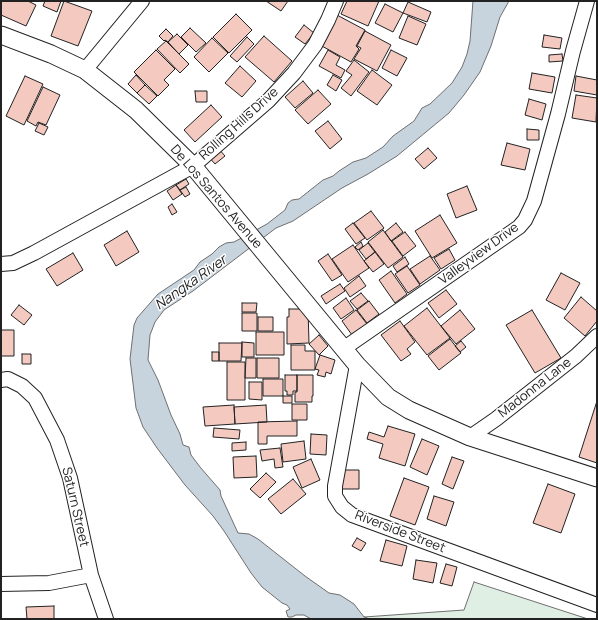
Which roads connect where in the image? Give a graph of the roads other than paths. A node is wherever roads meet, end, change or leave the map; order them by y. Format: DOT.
graph roads {
  1 [pos="142,1"];
  2 [pos="336,1"];
  3 [pos="587,1"];
  4 [pos="1,34"];
  5 [pos="85,70"];
  6 [pos="193,166"];
  7 [pos="1,264"];
  8 [pos="597,336"];
  9 [pos="343,349"];
  10 [pos="357,365"];
  11 [pos="1,380"];
  12 [pos="470,436"];
  13 [pos="597,478"];
  14 [pos="91,575"];
  15 [pos="1,584"];
  16 [pos="597,605"];
  17 [pos="106,619"];
  1 -- 5 [label="street"];
  2 -- 6 [label="street, Rolling Hills Drive"];
  3 -- 9 [label="street, Valleyview Drive"];
  4 -- 5 [label="street, De Los Santos Avenue"];
  5 -- 6 [label="street, De Los Santos Avenue"];
  6 -- 7 [label="street, Rolling Hills Drive"];
  6 -- 9 [label="street, De Los Santos Avenue"];
  8 -- 12 [label="street, Madonna Lane"];
  9 -- 10 [label="street, De Los Santos Avenue"];
  10 -- 12 [label="street, De Los Santos Avenue"];
  10 -- 16 [label="street, Riverside Street"];
  11 -- 14 [label="street, Saturn Street"];
  12 -- 13 [label="street, De Los Santos Avenue"];
  14 -- 15 [label="street"];
  14 -- 17 [label="street, Saturn Street"];
}
